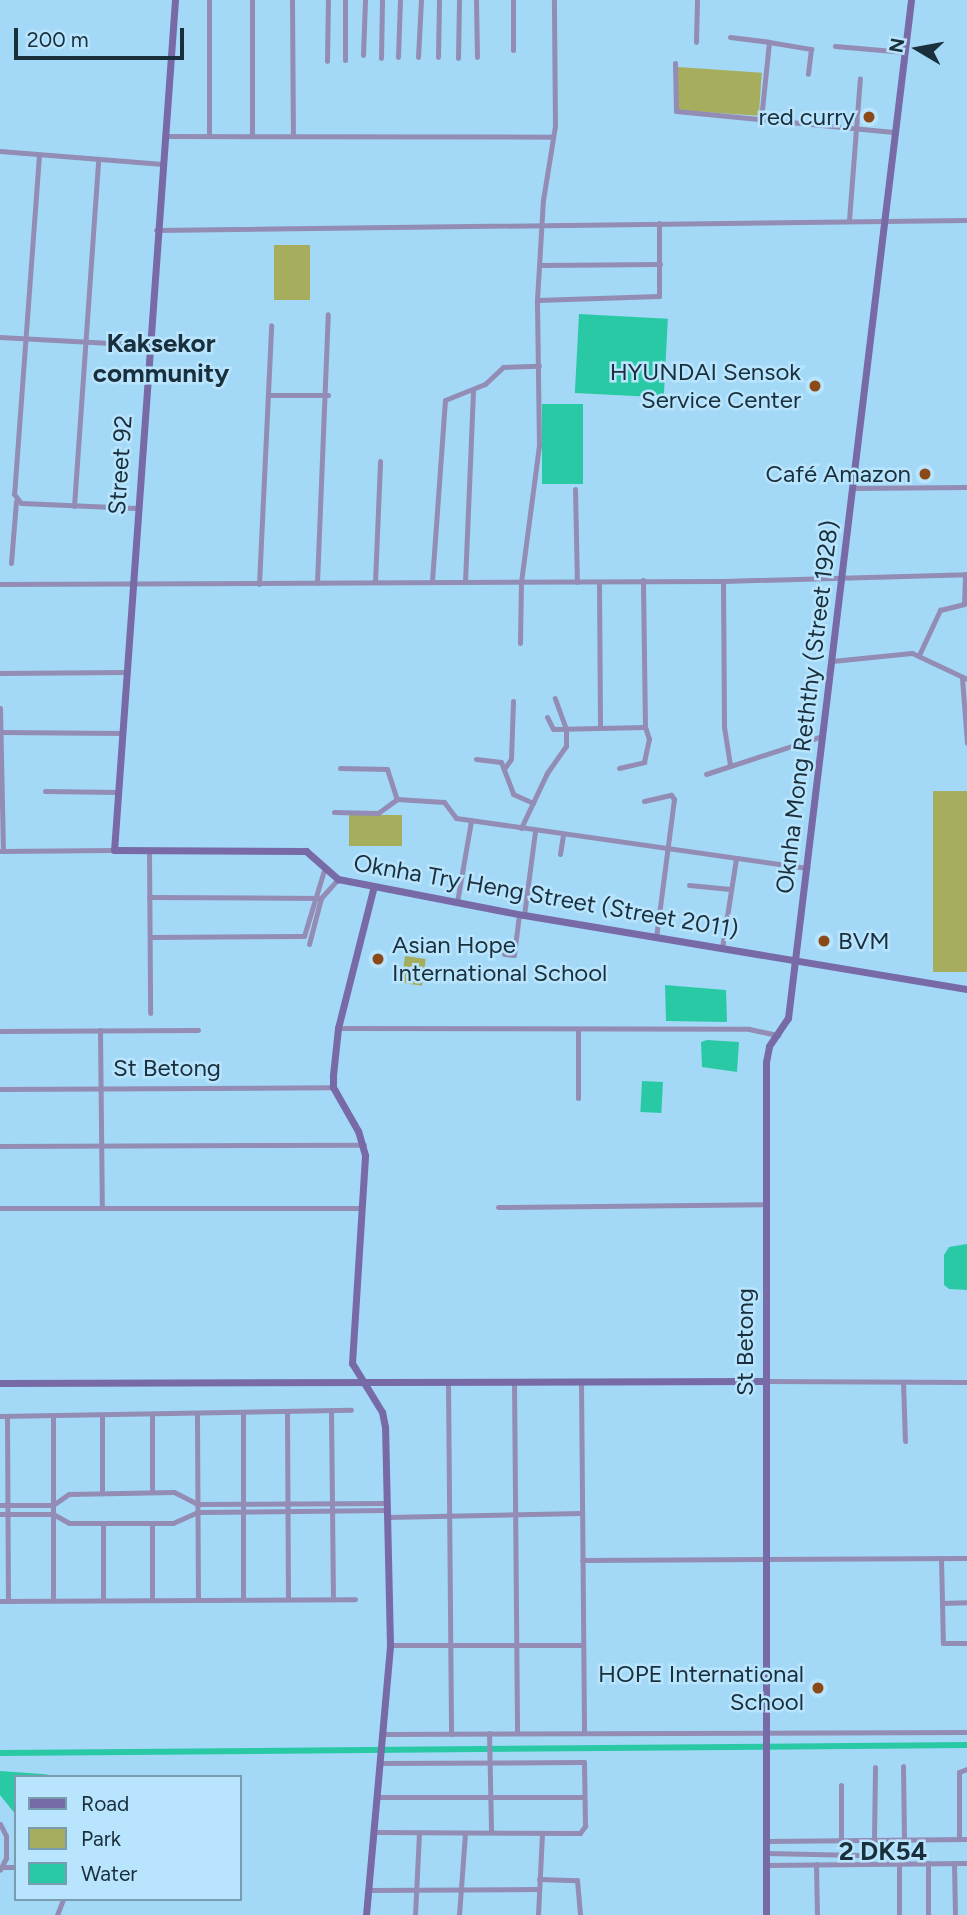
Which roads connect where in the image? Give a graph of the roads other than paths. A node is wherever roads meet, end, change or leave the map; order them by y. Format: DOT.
graph roads {
  1 [pos="175,0"];
  2 [pos="209,0"];
  3 [pos="252,0"];
  4 [pos="292,0"];
  5 [pos="328,0"];
  6 [pos="345,0"];
  7 [pos="365,0"];
  8 [pos="382,0"];
  9 [pos="400,0"];
  10 [pos="421,0"];
  11 [pos="439,0"];
  12 [pos="459,0"];
  13 [pos="476,0"];
  14 [pos="513,0"];
  15 [pos="554,0"];
  16 [pos="697,0"];
  17 [pos="911,0"];
  18 [pos="730,37"];
  19 [pos="696,42"];
  20 [pos="769,42"];
  21 [pos="835,46"];
  22 [pos="513,50"];
  23 [pos="905,52"];
  24 [pos="363,55"];
  25 [pos="398,57"];
  26 [pos="418,57"];
  27 [pos="438,57"];
  28 [pos="477,57"];
  29 [pos="381,58"];
  30 [pos="458,58"];
  31 [pos="345,60"];
  32 [pos="327,61"];
  33 [pos="675,64"];
  34 [pos="808,74"];
  35 [pos="860,78"];
  36 [pos="761,120"];
  37 [pos="856,129"];
  38 [pos="896,132"];
  39 [pos="252,135"];
  40 [pos="293,135"];
  41 [pos="164,136"];
  42 [pos="209,136"];
  43 [pos="553,136"];
  44 [pos="0,151"];
  45 [pos="39,155"];
  46 [pos="98,159"];
  47 [pos="162,164"];
  48 [pos="849,220"];
  49 [pos="885,220"];
  50 [pos="967,220"];
  51 [pos="659,223"];
  52 [pos="542,224"];
  53 [pos="156,230"];
  54 [pos="660,264"];
  55 [pos="540,265"];
  56 [pos="537,300"];
  57 [pos="328,314"];
  58 [pos="271,325"];
  59 [pos="0,337"];
  60 [pos="25,339"];
  61 [pos="84,342"];
  62 [pos="147,345"];
  63 [pos="539,366"];
  64 [pos="473,391"];
  65 [pos="268,395"];
  66 [pos="328,395"];
  67 [pos="380,461"];
  68 [pos="967,487"];
  69 [pos="853,488"];
  70 [pos="575,489"];
  71 [pos="16,501"];
  72 [pos="74,506"];
  73 [pos="136,508"];
  74 [pos="11,563"];
  75 [pos="966,574"];
  76 [pos="842,576"];
  77 [pos="643,580"];
  78 [pos="723,581"];
  79 [pos="375,582"];
  80 [pos="432,582"];
  81 [pos="465,582"];
  82 [pos="521,582"];
  83 [pos="577,582"];
  84 [pos="599,582"];
  85 [pos="317,583"];
  86 [pos="0,584"];
  87 [pos="131,584"];
  88 [pos="260,584"];
  89 [pos="966,604"];
  90 [pos="520,643"];
  91 [pos="919,656"];
  92 [pos="832,661"];
  93 [pos="126,672"];
  94 [pos="0,673"];
  95 [pos="964,678"];
  96 [pos="555,698"];
  97 [pos="513,701"];
  98 [pos="0,708"];
  99 [pos="547,717"];
  100 [pos="600,727"];
  101 [pos="645,727"];
  102 [pos="566,729"];
  103 [pos="0,732"];
  104 [pos="122,733"];
  105 [pos="823,736"];
  106 [pos="967,743"];
  107 [pos="477,759"];
  108 [pos="730,765"];
  109 [pos="340,768"];
  110 [pos="619,768"];
  111 [pos="504,769"];
  112 [pos="705,774"];
  113 [pos="45,791"];
  114 [pos="118,792"];
  115 [pos="397,799"];
  116 [pos="644,801"];
  117 [pos="533,803"];
  118 [pos="334,812"];
  119 [pos="471,821"];
  120 [pos="521,828"];
  121 [pos="535,831"];
  122 [pos="563,835"];
  123 [pos="670,849"];
  124 [pos="114,850"];
  125 [pos="149,850"];
  126 [pos="1,851"];
  127 [pos="560,854"];
  128 [pos="736,859"];
  129 [pos="807,869"];
  130 [pos="324,870"];
  131 [pos="338,879"];
  132 [pos="689,885"];
  133 [pos="374,886"];
  134 [pos="730,889"];
  135 [pos="318,896"];
  136 [pos="149,897"];
  137 [pos="457,902"];
  138 [pos="522,915"];
  139 [pos="150,937"];
  140 [pos="656,937"];
  141 [pos="309,944"];
  142 [pos="722,948"];
  143 [pos="504,954"];
  144 [pos="796,961"];
  145 [pos="967,989"];
  146 [pos="150,1013"];
  147 [pos="338,1028"];
  148 [pos="578,1029"];
  149 [pos="100,1030"];
  150 [pos="198,1030"];
  151 [pos="0,1031"];
  152 [pos="778,1035"];
  153 [pos="101,1087"];
  154 [pos="333,1087"];
  155 [pos="0,1089"];
  156 [pos="578,1098"];
  157 [pos="364,1145"];
  158 [pos="0,1146"];
  159 [pos="102,1146"];
  160 [pos="765,1205"];
  161 [pos="498,1207"];
  162 [pos="102,1208"];
  163 [pos="361,1208"];
  164 [pos="0,1209"];
  165 [pos="764,1381"];
  166 [pos="363,1382"];
  167 [pos="448,1382"];
  168 [pos="514,1382"];
  169 [pos="581,1382"];
  170 [pos="903,1382"];
  171 [pos="967,1382"];
  172 [pos="0,1383"];
  173 [pos="331,1410"];
  174 [pos="351,1410"];
  175 [pos="287,1411"];
  176 [pos="243,1412"];
  177 [pos="152,1414"];
  178 [pos="197,1414"];
  179 [pos="102,1415"];
  180 [pos="3,1416"];
  181 [pos="53,1416"];
  182 [pos="905,1441"];
  183 [pos="152,1492"];
  184 [pos="102,1493"];
  185 [pos="198,1504"];
  186 [pos="4,1505"];
  187 [pos="53,1505"];
  188 [pos="244,1507"];
  189 [pos="288,1507"];
  190 [pos="333,1507"];
  191 [pos="387,1510"];
  192 [pos="198,1512"];
  193 [pos="582,1513"];
  194 [pos="4,1514"];
  195 [pos="53,1514"];
  196 [pos="515,1514"];
  197 [pos="449,1516"];
  198 [pos="103,1523"];
  199 [pos="152,1523"];
  200 [pos="942,1558"];
  201 [pos="967,1558"];
  202 [pos="765,1559"];
  203 [pos="582,1560"];
  204 [pos="152,1599"];
  205 [pos="198,1599"];
  206 [pos="243,1599"];
  207 [pos="288,1599"];
  208 [pos="333,1599"];
  209 [pos="355,1599"];
  210 [pos="52,1600"];
  211 [pos="103,1600"];
  212 [pos="0,1601"];
  213 [pos="8,1601"];
  214 [pos="942,1602"];
  215 [pos="967,1602"];
  216 [pos="967,1643"];
  217 [pos="390,1645"];
  218 [pos="450,1645"];
  219 [pos="515,1645"];
  220 [pos="583,1645"];
  221 [pos="584,1732"];
  222 [pos="967,1732"];
  223 [pos="489,1733"];
  224 [pos="517,1733"];
  225 [pos="384,1734"];
  226 [pos="451,1734"];
  227 [pos="766,1734"];
  228 [pos="491,1762"];
  229 [pos="382,1763"];
  230 [pos="903,1766"];
  231 [pos="875,1767"];
  232 [pos="967,1769"];
  233 [pos="841,1785"];
  234 [pos="379,1797"];
  235 [pos="584,1797"];
  236 [pos="491,1798"];
  237 [pos="0,1824"];
  238 [pos="375,1832"];
  239 [pos="491,1832"];
  240 [pos="419,1833"];
  241 [pos="465,1833"];
  242 [pos="542,1833"];
  243 [pos="959,1839"];
  244 [pos="967,1839"];
  245 [pos="766,1840"];
  246 [pos="841,1840"];
  247 [pos="859,1840"];
  248 [pos="874,1840"];
  249 [pos="904,1840"];
  250 [pos="766,1853"];
  251 [pos="785,1854"];
  252 [pos="859,1855"];
  253 [pos="899,1863"];
  254 [pos="928,1863"];
  255 [pos="954,1863"];
  256 [pos="967,1863"];
  257 [pos="785,1864"];
  258 [pos="816,1864"];
  259 [pos="859,1864"];
  260 [pos="766,1865"];
  261 [pos="2,1868"];
  262 [pos="540,1879"];
  263 [pos="460,1889"];
  264 [pos="539,1889"];
  265 [pos="369,1890"];
  266 [pos="416,1890"];
  267 [pos="366,1915"];
  268 [pos="415,1915"];
  269 [pos="459,1915"];
  270 [pos="538,1915"];
  271 [pos="580,1915"];
  272 [pos="766,1915"];
  273 [pos="817,1915"];
  274 [pos="899,1915"];
  275 [pos="928,1915"];
  276 [pos="955,1915"];
  1 -- 41 [label="main road, Street 92"];
  2 -- 42 [label="street"];
  3 -- 39 [label="street"];
  4 -- 40 [label="street"];
  5 -- 32 [label="street"];
  6 -- 31 [label="street"];
  7 -- 24 [label="street"];
  8 -- 29 [label="street"];
  9 -- 25 [label="street"];
  10 -- 26 [label="street"];
  11 -- 27 [label="street"];
  12 -- 30 [label="street"];
  13 -- 28 [label="street"];
  14 -- 22 [label="street"];
  15 -- 43 [label="street"];
  16 -- 19 [label="street"];
  17 -- 23 [label="main road, Oknha Mong Reththy (Street 1928)"];
  18 -- 20 [label="street"];
  20 -- 34 [label="street"];
  20 -- 36 [label="street"];
  21 -- 23 [label="street"];
  23 -- 38 [label="main road, Oknha Mong Reththy (Street 1928)"];
  33 -- 36 [label="street"];
  35 -- 37 [label="street"];
  36 -- 37 [label="street"];
  37 -- 38 [label="street"];
  37 -- 48 [label="street"];
  38 -- 49 [label="main road, Oknha Mong Reththy (Street 1928)"];
  39 -- 40 [label="street"];
  39 -- 42 [label="street"];
  40 -- 43 [label="street"];
  41 -- 42 [label="street"];
  41 -- 47 [label="main road, Street 92"];
  43 -- 52 [label="street"];
  44 -- 45 [label="street"];
  45 -- 46 [label="street"];
  45 -- 60 [label="street"];
  46 -- 47 [label="street"];
  46 -- 61 [label="street"];
  47 -- 53 [label="main road, Street 92"];
  48 -- 49 [label="street"];
  48 -- 51 [label="street"];
  49 -- 50 [label="street"];
  49 -- 69 [label="main road, Oknha Mong Reththy (Street 1928)"];
  51 -- 52 [label="street"];
  51 -- 54 [label="street"];
  52 -- 53 [label="street"];
  52 -- 55 [label="street"];
  53 -- 62 [label="main road, Street 92"];
  54 -- 55 [label="street"];
  54 -- 56 [label="street"];
  55 -- 56 [label="street"];
  56 -- 63 [label="street"];
  57 -- 66 [label="street"];
  58 -- 65 [label="street"];
  59 -- 60 [label="street"];
  60 -- 61 [label="street"];
  60 -- 71 [label="street"];
  61 -- 62 [label="street"];
  61 -- 72 [label="street"];
  62 -- 73 [label="main road, Street 92"];
  63 -- 64 [label="street"];
  63 -- 82 [label="street"];
  64 -- 80 [label="street"];
  64 -- 81 [label="street"];
  65 -- 66 [label="street"];
  65 -- 88 [label="street"];
  66 -- 85 [label="street"];
  67 -- 79 [label="street"];
  68 -- 69 [label="street"];
  69 -- 76 [label="main road, Oknha Mong Reththy (Street 1928)"];
  70 -- 83 [label="street"];
  71 -- 72 [label="street"];
  71 -- 74 [label="street"];
  72 -- 73 [label="street"];
  73 -- 87 [label="main road, Street 92"];
  75 -- 76 [label="street"];
  75 -- 89 [label="street"];
  76 -- 78 [label="street"];
  76 -- 92 [label="main road, Oknha Mong Reththy (Street 1928)"];
  77 -- 78 [label="street"];
  77 -- 84 [label="street"];
  77 -- 101 [label="street"];
  78 -- 108 [label="street"];
  79 -- 80 [label="street"];
  79 -- 85 [label="street"];
  80 -- 81 [label="street"];
  81 -- 82 [label="street"];
  82 -- 83 [label="street"];
  82 -- 90 [label="street"];
  83 -- 84 [label="street"];
  84 -- 100 [label="street"];
  85 -- 88 [label="street"];
  86 -- 87 [label="street"];
  87 -- 88 [label="street"];
  87 -- 93 [label="main road, Street 92"];
  89 -- 91 [label="street"];
  91 -- 92 [label="street"];
  91 -- 95 [label="street"];
  92 -- 105 [label="main road, Oknha Mong Reththy (Street 1928)"];
  93 -- 94 [label="street"];
  93 -- 104 [label="main road, Street 92"];
  95 -- 106 [label="street"];
  96 -- 102 [label="street"];
  97 -- 111 [label="street"];
  98 -- 103 [label="street"];
  99 -- 102 [label="street"];
  100 -- 101 [label="street"];
  100 -- 102 [label="street"];
  101 -- 110 [label="street"];
  102 -- 117 [label="street"];
  103 -- 104 [label="street"];
  103 -- 126 [label="street"];
  104 -- 114 [label="main road, Street 92"];
  105 -- 108 [label="street"];
  105 -- 129 [label="main road, Oknha Mong Reththy (Street 1928)"];
  107 -- 111 [label="street"];
  108 -- 112 [label="street"];
  109 -- 115 [label="street"];
  111 -- 117 [label="street"];
  113 -- 114 [label="street"];
  114 -- 124 [label="main road, Street 92"];
  115 -- 118 [label="street"];
  115 -- 119 [label="street"];
  116 -- 123 [label="street"];
  117 -- 120 [label="street"];
  119 -- 120 [label="street"];
  119 -- 137 [label="street"];
  120 -- 121 [label="street"];
  121 -- 122 [label="street"];
  121 -- 138 [label="street"];
  122 -- 123 [label="street"];
  122 -- 127 [label="street"];
  123 -- 128 [label="street"];
  123 -- 140 [label="street"];
  124 -- 125 [label="main road, Oknha Try Heng Street (Street 2011)"];
  124 -- 126 [label="street, Oknha Try Heng Street (Street 2011)"];
  125 -- 130 [label="main road, Oknha Try Heng Street (Street 2011)"];
  125 -- 136 [label="street"];
  128 -- 129 [label="street"];
  128 -- 134 [label="street"];
  129 -- 144 [label="main road, Oknha Mong Reththy (Street 1928)"];
  130 -- 131 [label="main road, Oknha Try Heng Street (Street 2011)"];
  130 -- 135 [label="street"];
  131 -- 133 [label="main road, Oknha Try Heng Street (Street 2011)"];
  131 -- 135 [label="street"];
  132 -- 134 [label="street"];
  133 -- 137 [label="main road, Oknha Try Heng Street (Street 2011)"];
  133 -- 147 [label="main road"];
  134 -- 142 [label="street"];
  135 -- 136 [label="street"];
  135 -- 139 [label="street"];
  135 -- 141 [label="street"];
  136 -- 139 [label="street"];
  137 -- 138 [label="main road, Oknha Try Heng Street (Street 2011)"];
  138 -- 140 [label="main road, Oknha Try Heng Street (Street 2011)"];
  138 -- 143 [label="street"];
  139 -- 146 [label="street"];
  140 -- 142 [label="main road, Oknha Try Heng Street (Street 2011)"];
  142 -- 144 [label="main road, Oknha Try Heng Street (Street 2011)"];
  144 -- 145 [label="main road, Oknha Try Heng Street (Street 2011)"];
  144 -- 152 [label="main road, St Betong"];
  147 -- 148 [label="street"];
  147 -- 154 [label="main road"];
  148 -- 152 [label="street"];
  148 -- 156 [label="street"];
  149 -- 150 [label="street"];
  149 -- 151 [label="street"];
  149 -- 153 [label="street"];
  152 -- 160 [label="main road, St Betong"];
  153 -- 154 [label="street, St Betong"];
  153 -- 155 [label="street, St Betong"];
  153 -- 159 [label="street"];
  154 -- 157 [label="main road"];
  157 -- 159 [label="street"];
  157 -- 163 [label="main road"];
  158 -- 159 [label="street"];
  159 -- 162 [label="street"];
  160 -- 161 [label="street"];
  160 -- 165 [label="main road, St Betong"];
  162 -- 163 [label="street"];
  162 -- 164 [label="street"];
  163 -- 166 [label="main road"];
  165 -- 169 [label="main road"];
  165 -- 170 [label="street"];
  165 -- 202 [label="main road, St Betong"];
  166 -- 167 [label="main road"];
  166 -- 172 [label="main road"];
  166 -- 191 [label="main road"];
  167 -- 168 [label="main road"];
  167 -- 197 [label="street"];
  168 -- 169 [label="main road"];
  168 -- 196 [label="street"];
  169 -- 193 [label="street"];
  170 -- 171 [label="street"];
  170 -- 182 [label="street"];
  173 -- 174 [label="street"];
  173 -- 175 [label="street"];
  173 -- 190 [label="street"];
  175 -- 176 [label="street"];
  175 -- 189 [label="street"];
  176 -- 178 [label="street"];
  176 -- 188 [label="street"];
  177 -- 178 [label="street"];
  177 -- 179 [label="street"];
  177 -- 183 [label="street"];
  178 -- 185 [label="street"];
  179 -- 181 [label="street"];
  179 -- 184 [label="street"];
  180 -- 181 [label="street"];
  180 -- 186 [label="street"];
  181 -- 187 [label="street"];
  183 -- 184 [label="street"];
  183 -- 185 [label="street"];
  184 -- 187 [label="street"];
  185 -- 188 [label="street"];
  185 -- 192 [label="street"];
  186 -- 187 [label="street"];
  186 -- 194 [label="street"];
  187 -- 195 [label="street"];
  188 -- 189 [label="street"];
  188 -- 192 [label="street"];
  188 -- 206 [label="street"];
  189 -- 190 [label="street"];
  189 -- 207 [label="street"];
  190 -- 191 [label="street"];
  190 -- 208 [label="street"];
  191 -- 197 [label="street"];
  191 -- 217 [label="main road"];
  192 -- 199 [label="street"];
  192 -- 205 [label="street"];
  193 -- 196 [label="street"];
  193 -- 203 [label="street"];
  194 -- 195 [label="street"];
  194 -- 213 [label="street"];
  195 -- 198 [label="street"];
  195 -- 210 [label="street"];
  196 -- 197 [label="street"];
  196 -- 219 [label="street"];
  197 -- 218 [label="street"];
  198 -- 199 [label="street"];
  198 -- 211 [label="street"];
  199 -- 204 [label="street"];
  200 -- 201 [label="street"];
  200 -- 202 [label="street"];
  200 -- 214 [label="street"];
  202 -- 203 [label="street"];
  202 -- 227 [label="main road, St Betong"];
  203 -- 220 [label="street"];
  204 -- 205 [label="street"];
  204 -- 211 [label="street"];
  205 -- 206 [label="street"];
  206 -- 207 [label="street"];
  207 -- 208 [label="street"];
  208 -- 209 [label="street"];
  210 -- 211 [label="street"];
  210 -- 213 [label="street"];
  212 -- 213 [label="street"];
  214 -- 215 [label="street"];
  214 -- 216 [label="street"];
  217 -- 218 [label="street"];
  217 -- 225 [label="main road"];
  218 -- 219 [label="street"];
  218 -- 226 [label="street"];
  219 -- 220 [label="street"];
  219 -- 224 [label="street"];
  220 -- 221 [label="street"];
  221 -- 224 [label="street"];
  221 -- 227 [label="street"];
  222 -- 227 [label="street"];
  223 -- 224 [label="street"];
  223 -- 226 [label="street"];
  223 -- 228 [label="street"];
  225 -- 226 [label="street"];
  225 -- 229 [label="main road"];
  227 -- 245 [label="main road, St Betong"];
  228 -- 229 [label="street"];
  228 -- 235 [label="street"];
  228 -- 236 [label="street"];
  229 -- 234 [label="main road"];
  230 -- 249 [label="street"];
  231 -- 248 [label="street"];
  232 -- 243 [label="street"];
  233 -- 246 [label="street"];
  234 -- 236 [label="street"];
  234 -- 238 [label="main road"];
  235 -- 236 [label="street"];
  235 -- 242 [label="street"];
  236 -- 239 [label="street"];
  237 -- 261 [label="street"];
  238 -- 240 [label="street"];
  238 -- 265 [label="main road"];
  239 -- 241 [label="street"];
  239 -- 242 [label="street"];
  240 -- 241 [label="street"];
  240 -- 266 [label="street"];
  241 -- 263 [label="street"];
  242 -- 262 [label="street"];
  243 -- 244 [label="street"];
  243 -- 249 [label="street"];
  245 -- 246 [label="street"];
  245 -- 250 [label="main road, St Betong"];
  246 -- 247 [label="street"];
  247 -- 248 [label="street"];
  247 -- 252 [label="street"];
  248 -- 249 [label="street"];
  250 -- 251 [label="street"];
  250 -- 260 [label="main road, St Betong"];
  251 -- 252 [label="street"];
  251 -- 257 [label="street"];
  252 -- 259 [label="street"];
  253 -- 254 [label="street"];
  253 -- 259 [label="street"];
  253 -- 274 [label="street"];
  254 -- 255 [label="street"];
  254 -- 275 [label="street"];
  255 -- 256 [label="street"];
  255 -- 276 [label="street"];
  257 -- 258 [label="street"];
  257 -- 260 [label="street"];
  258 -- 259 [label="street"];
  258 -- 273 [label="street"];
  260 -- 272 [label="main road, St Betong"];
  262 -- 264 [label="street"];
  262 -- 271 [label="street"];
  263 -- 264 [label="street"];
  263 -- 266 [label="street"];
  263 -- 269 [label="street"];
  264 -- 270 [label="street"];
  265 -- 266 [label="street"];
  265 -- 267 [label="main road"];
  266 -- 268 [label="street"];
}
